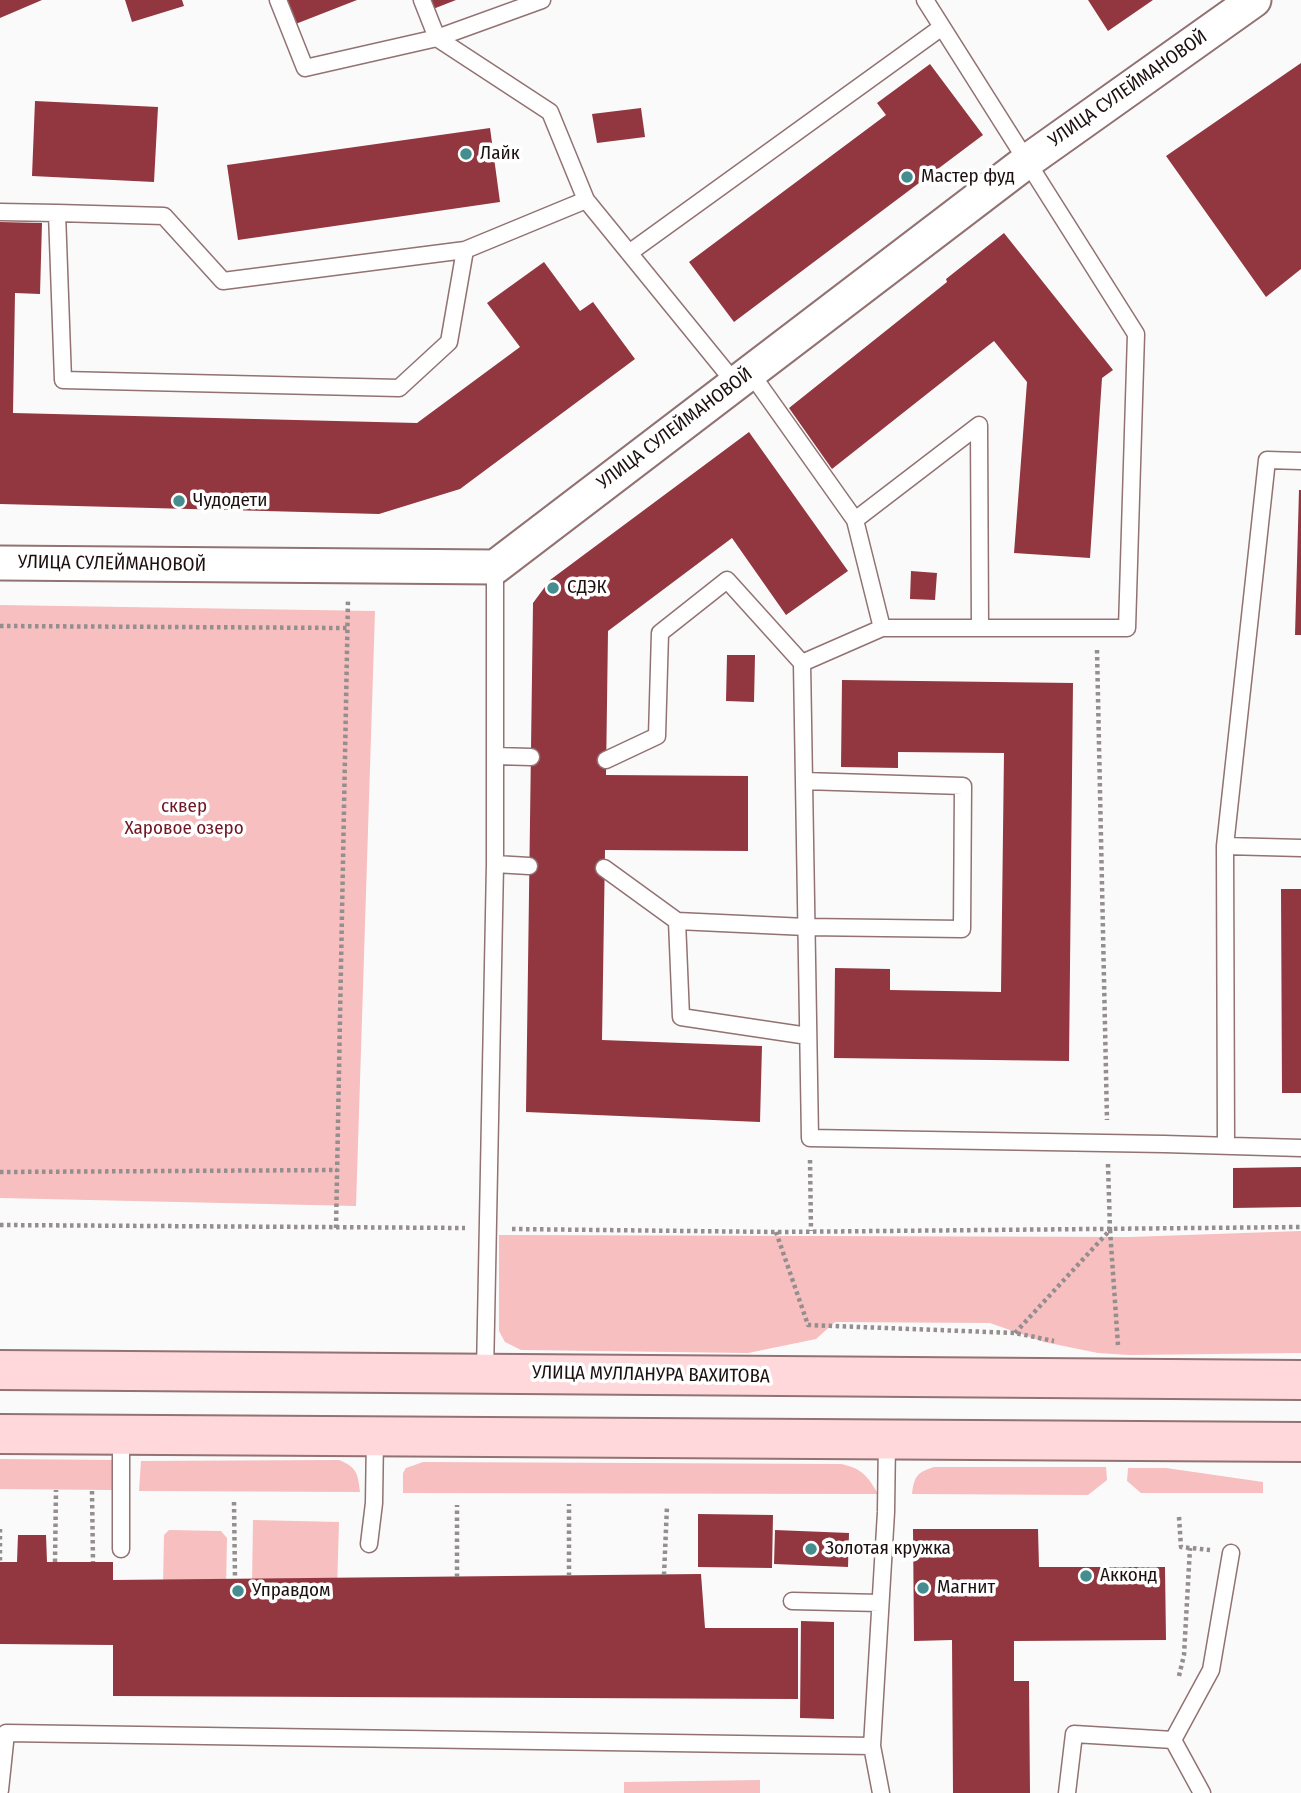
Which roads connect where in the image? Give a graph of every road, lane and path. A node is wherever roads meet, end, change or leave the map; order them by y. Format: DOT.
graph roads {
  1 [pos="278,0"];
  2 [pos="422,0"];
  3 [pos="542,0"];
  4 [pos="925,0"];
  5 [pos="1254,0"];
  6 [pos="942,27"];
  7 [pos="437,38"];
  8 [pos="1026,162"];
  9 [pos="586,200"];
  10 [pos="0,212"];
  11 [pos="57,214"];
  12 [pos="465,250"];
  13 [pos="629,253"];
  14 [pos="742,377"];
  15 [pos="1301,461"];
  16 [pos="855,520"];
  17 [pos="0,562"];
  18 [pos="348,566"];
  19 [pos="495,567"];
  20 [pos="0,626"];
  21 [pos="347,628"];
  22 [pos="882,628"];
  23 [pos="980,628"];
  24 [pos="1096,628"];
  25 [pos="802,663"];
  26 [pos="495,756"];
  27 [pos="531,757"];
  28 [pos="606,760"];
  29 [pos="804,781"];
  30 [pos="1225,846"];
  31 [pos="1301,848"];
  32 [pos="495,864"];
  33 [pos="529,866"];
  34 [pos="604,868"];
  35 [pos="677,921"];
  36 [pos="806,927"];
  37 [pos="808,1036"];
  38 [pos="810,1138"];
  39 [pos="1107,1143"];
  40 [pos="1226,1146"];
  41 [pos="1301,1148"];
  42 [pos="337,1170"];
  43 [pos="0,1172"];
  44 [pos="0,1225"];
  45 [pos="336,1227"];
  46 [pos="1301,1227"];
  47 [pos="488,1229"];
  48 [pos="1110,1230"];
  49 [pos="811,1231"];
  50 [pos="776,1232"];
  51 [pos="1016,1333"];
  52 [pos="1054,1341"];
  53 [pos="1118,1355"];
  54 [pos="0,1370"];
  55 [pos="485,1373"];
  56 [pos="1301,1380"];
  57 [pos="0,1434"];
  58 [pos="121,1435"];
  59 [pos="375,1436"];
  60 [pos="887,1438"];
  61 [pos="1301,1441"];
  62 [pos="56,1490"];
  63 [pos="92,1491"];
  64 [pos="234,1502"];
  65 [pos="569,1504"];
  66 [pos="457,1505"];
  67 [pos="667,1506"];
  68 [pos="1179,1517"];
  69 [pos="0,1529"];
  70 [pos="369,1544"];
  71 [pos="1190,1548"];
  72 [pos="121,1549"];
  73 [pos="1231,1553"];
  74 [pos="1,1562"];
  75 [pos="55,1562"];
  76 [pos="93,1562"];
  77 [pos="664,1575"];
  78 [pos="569,1576"];
  79 [pos="457,1577"];
  80 [pos="235,1579"];
  81 [pos="792,1601"];
  82 [pos="880,1603"];
  83 [pos="1178,1679"];
  84 [pos="1172,1740"];
  85 [pos="872,1746"];
  86 [pos="0,1790"];
  87 [pos="881,1793"];
  88 [pos="1067,1793"];
  89 [pos="1202,1793"];
  1 -- 7 [label="lane"];
  2 -- 7 [label="lane"];
  3 -- 7 [label="lane"];
  4 -- 6 [label="lane"];
  5 -- 8 [label="street, УЛИЦА СУЛЕЙМАНОВОЙ"];
  6 -- 8 [label="lane"];
  6 -- 13 [label="lane"];
  7 -- 9 [label="lane"];
  8 -- 14 [label="street, УЛИЦА СУЛЕЙМАНОВОЙ"];
  8 -- 24 [label="lane"];
  9 -- 12 [label="lane"];
  9 -- 13 [label="lane"];
  10 -- 11 [label="lane"];
  11 -- 12 [label="lane"];
  11 -- 12 [label="lane"];
  13 -- 14 [label="lane"];
  14 -- 16 [label="lane"];
  14 -- 19 [label="street, УЛИЦА СУЛЕЙМАНОВОЙ"];
  15 -- 30 [label="lane"];
  16 -- 22 [label="lane"];
  16 -- 23 [label="lane"];
  17 -- 18 [label="street, УЛИЦА СУЛЕЙМАНОВОЙ"];
  18 -- 19 [label="street, УЛИЦА СУЛЕЙМАНОВОЙ"];
  18 -- 21 [label="path"];
  19 -- 26 [label="lane"];
  20 -- 21 [label="path"];
  21 -- 42 [label="path"];
  22 -- 23 [label="lane"];
  22 -- 25 [label="lane"];
  23 -- 24 [label="lane"];
  24 -- 39 [label="path"];
  25 -- 28 [label="lane"];
  25 -- 29 [label="lane"];
  26 -- 27 [label="lane"];
  26 -- 32 [label="lane"];
  29 -- 36 [label="lane"];
  29 -- 36 [label="lane"];
  30 -- 31 [label="lane"];
  30 -- 40 [label="lane"];
  32 -- 33 [label="lane"];
  32 -- 47 [label="lane"];
  34 -- 35 [label="lane"];
  35 -- 36 [label="lane"];
  35 -- 37 [label="lane"];
  36 -- 37 [label="lane"];
  37 -- 38 [label="lane"];
  38 -- 39 [label="lane"];
  38 -- 49 [label="path"];
  39 -- 40 [label="lane"];
  39 -- 48 [label="path"];
  40 -- 41 [label="lane"];
  42 -- 43 [label="path"];
  42 -- 45 [label="path"];
  44 -- 45 [label="path"];
  45 -- 47 [label="path"];
  46 -- 48 [label="path"];
  47 -- 50 [label="path"];
  47 -- 55 [label="lane"];
  48 -- 49 [label="path"];
  48 -- 51 [label="path"];
  48 -- 53 [label="path"];
  49 -- 50 [label="path"];
  50 -- 51 [label="path"];
  51 -- 52 [label="path"];
  54 -- 55 [label="main road, УЛИЦА МУЛЛАНУРА ВАХИТОВА"];
  55 -- 56 [label="main road, УЛИЦА МУЛЛАНУРА ВАХИТОВА"];
  57 -- 58 [label="main road"];
  58 -- 59 [label="main road"];
  58 -- 72 [label="lane"];
  59 -- 60 [label="main road"];
  59 -- 70 [label="lane"];
  60 -- 61 [label="main road"];
  60 -- 82 [label="lane"];
  62 -- 75 [label="path"];
  63 -- 76 [label="path"];
  64 -- 80 [label="path"];
  65 -- 78 [label="path"];
  66 -- 79 [label="path"];
  67 -- 77 [label="path"];
  68 -- 71 [label="path"];
  69 -- 74 [label="path"];
  71 -- 73 [label="path"];
  71 -- 83 [label="path"];
  73 -- 84 [label="lane"];
  81 -- 82 [label="lane"];
  82 -- 85 [label="lane"];
  84 -- 88 [label="lane"];
  84 -- 89 [label="lane"];
  85 -- 86 [label="lane"];
  85 -- 87 [label="lane"];
}
